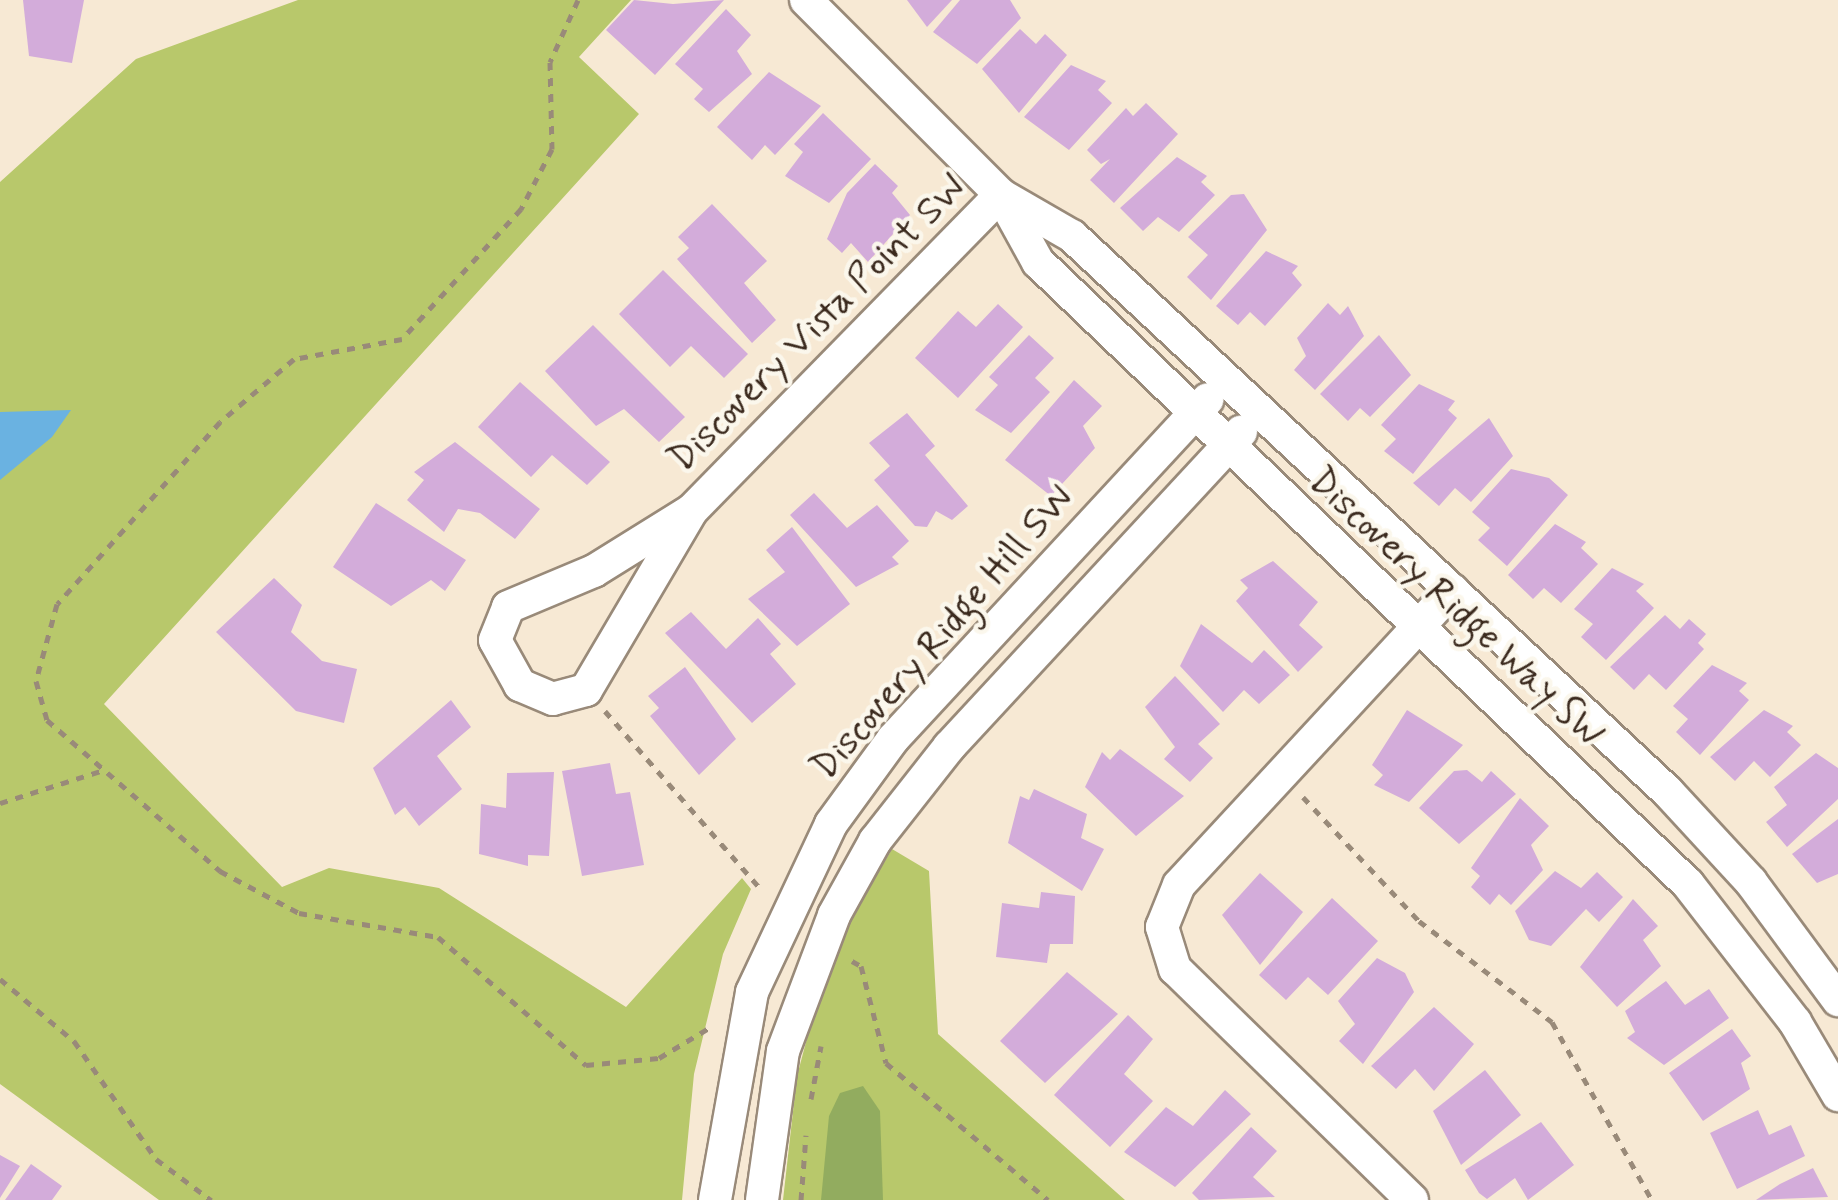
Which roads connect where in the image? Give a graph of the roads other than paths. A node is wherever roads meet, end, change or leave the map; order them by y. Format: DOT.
graph roads {
  1 [pos="806,0"];
  2 [pos="1001,196"];
  3 [pos="1224,381"];
  4 [pos="1259,412"];
  5 [pos="1193,415"];
  6 [pos="1226,448"];
  7 [pos="692,510"];
  8 [pos="1452,590"];
  9 [pos="1417,627"];
  10 [pos="1794,936"];
  11 [pos="1755,966"];
  12 [pos="1838,1000"];
  13 [pos="1838,1095"];
  14 [pos="715,1200"];
  15 [pos="762,1200"];
  16 [pos="1412,1200"];
  1 -- 2 [label="street, Discovery Ridge Way SW"];
  2 -- 3 [label="street, Discovery Ridge Way SW"];
  2 -- 5 [label="street, Discovery Ridge Way SW"];
  2 -- 7 [label="street, Discovery Vista Point SW"];
  3 -- 4 [label="street, Discovery Ridge Way SW"];
  3 -- 5 [label="street, Discovery Ridge Hill SW"];
  4 -- 6 [label="street, Discovery Ridge Hill SW"];
  4 -- 8 [label="street, Discovery Ridge Way SW"];
  5 -- 6 [label="street, Discovery Ridge Way SW"];
  5 -- 14 [label="street, Discovery Ridge Hill SW"];
  6 -- 9 [label="street, Discovery Ridge Way SW"];
  6 -- 15 [label="street, Discovery Ridge Hill SW"];
  7 -- 7 [label="street, Discovery Vista Point SW"];
  8 -- 9 [label="street"];
  8 -- 10 [label="street, Discovery Ridge Way SW"];
  9 -- 11 [label="street, Discovery Ridge Way SW"];
  9 -- 16 [label="street"];
  10 -- 11 [label="street"];
  10 -- 12 [label="street, Discovery Ridge Way SW"];
  11 -- 13 [label="street, Discovery Ridge Way SW"];
}
